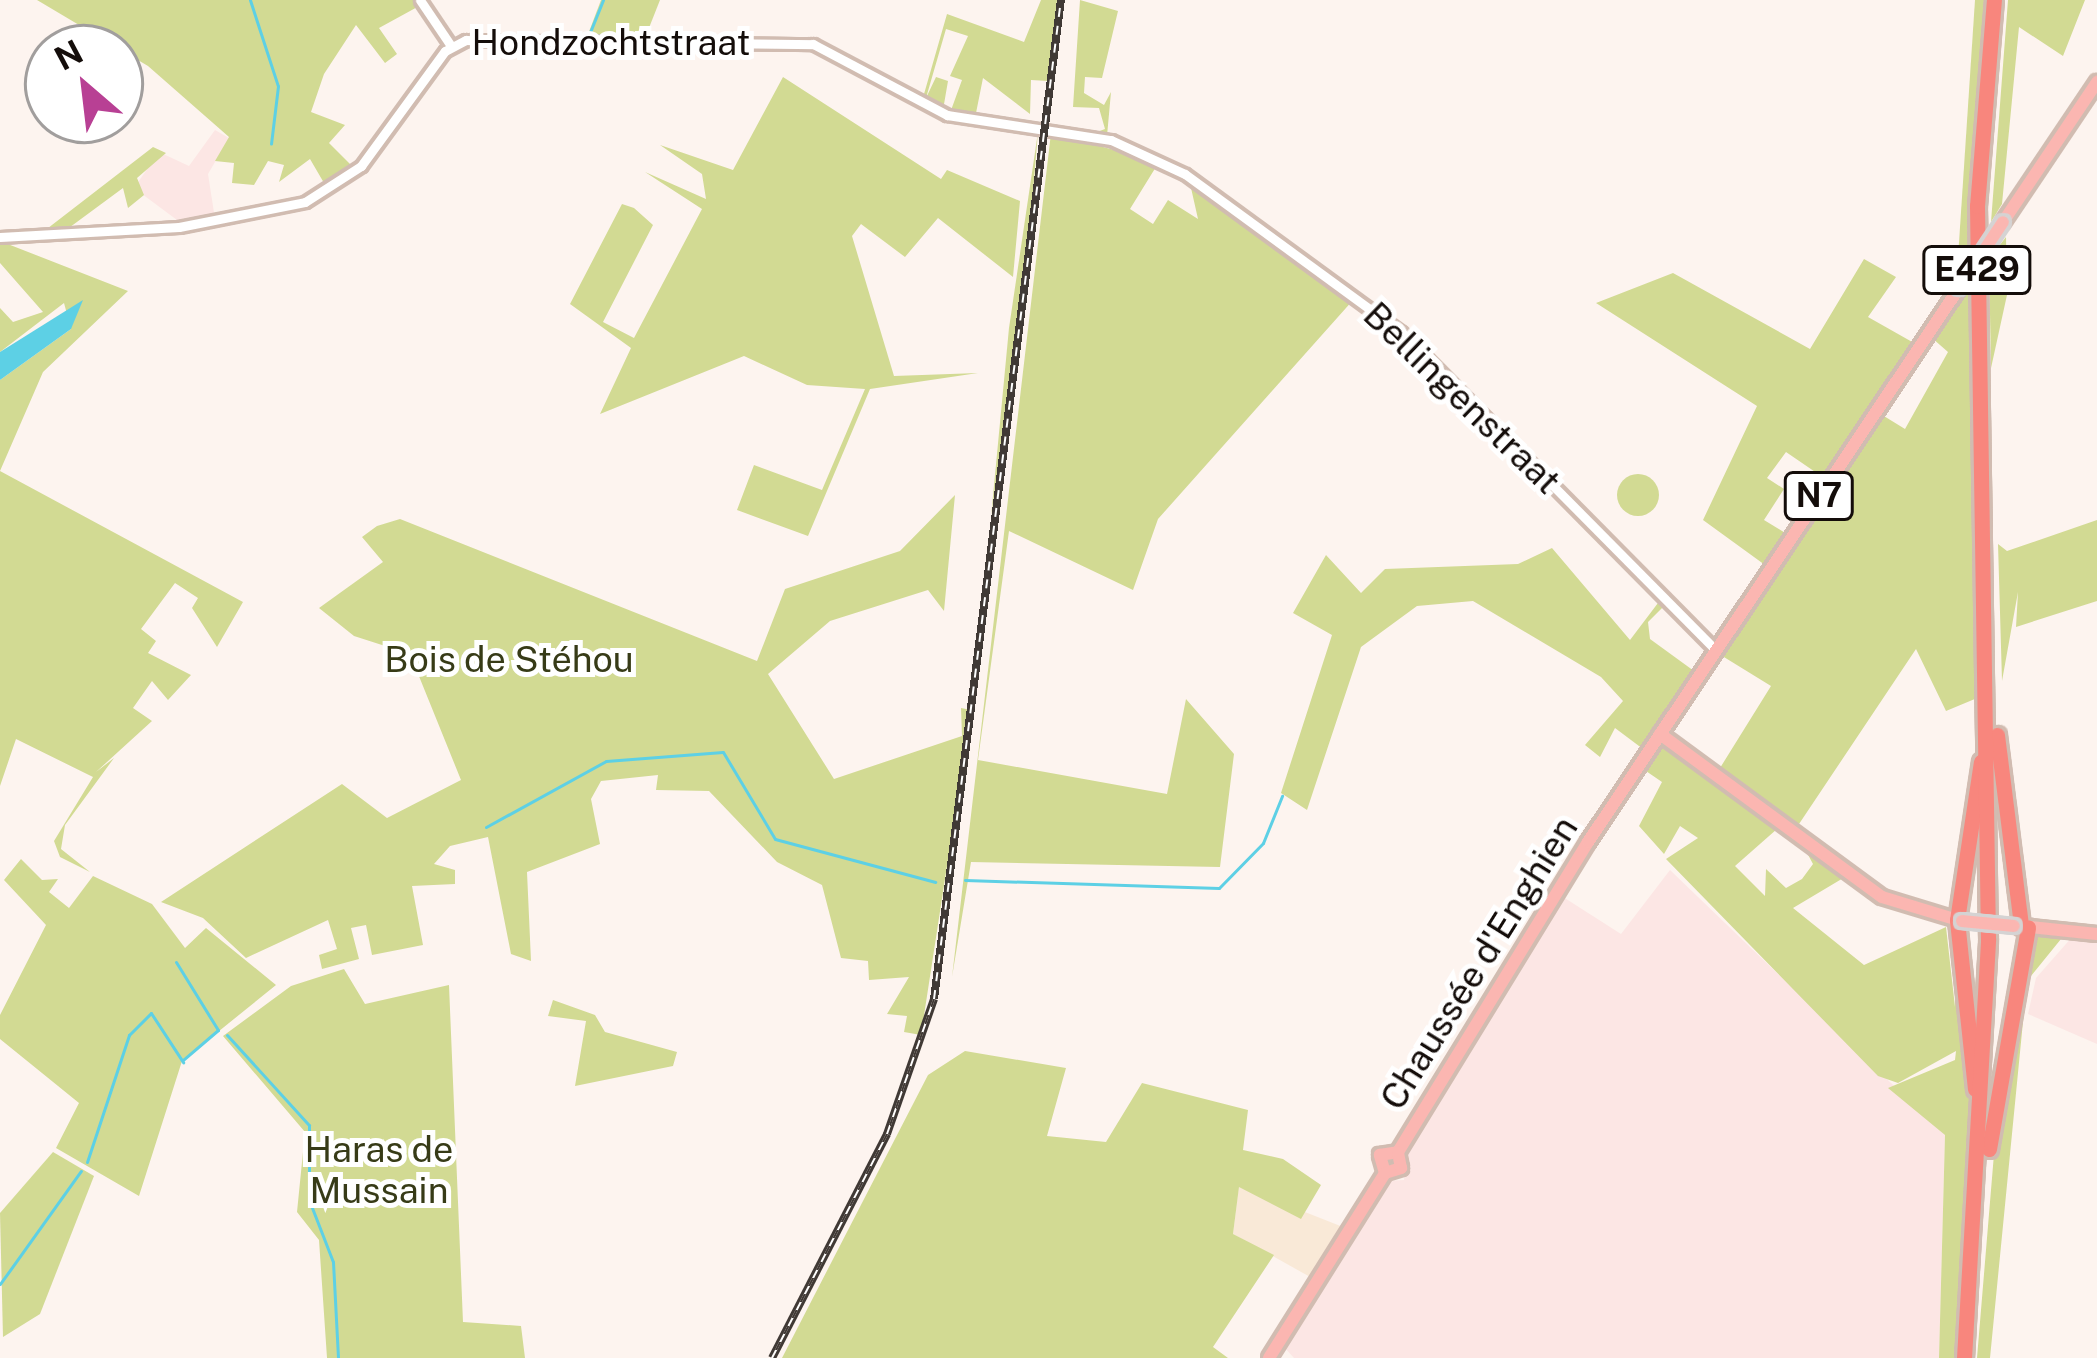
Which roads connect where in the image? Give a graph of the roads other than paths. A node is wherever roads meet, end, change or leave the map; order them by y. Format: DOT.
graph roads {
  1 [pos="420,0"];
  2 [pos="1998,0"];
  3 [pos="451,46"];
  4 [pos="2097,82"];
  5 [pos="1185,174"];
  6 [pos="0,237"];
  7 [pos="1716,650"];
  8 [pos="1988,718"];
  9 [pos="1660,734"];
  10 [pos="1997,735"];
  11 [pos="1960,921"];
  12 [pos="2021,926"];
  13 [pos="2097,934"];
  14 [pos="1982,1164"];
  15 [pos="1270,1358"];
  16 [pos="1968,1358"];
  1 -- 3 [label="street"];
  2 -- 8 [label="highway, E429"];
  2 -- 10 [label="highway, E429"];
  3 -- 5 [label="street, Hondzochtstraat"];
  3 -- 6 [label="street, Hondzochtstraat"];
  4 -- 7 [label="main road, N7, bridge"];
  5 -- 7 [label="street, Bellingenstraat"];
  7 -- 9 [label="main road, N7"];
  8 -- 11 [label="highway"];
  8 -- 14 [label="highway, E429"];
  9 -- 11 [label="main road"];
  9 -- 15 [label="main road, Chaussée d'Enghien / N7"];
  10 -- 12 [label="highway"];
  10 -- 14 [label="highway, E429"];
  11 -- 12 [label="main road, bridge"];
  11 -- 14 [label="highway"];
  12 -- 13 [label="main road"];
  12 -- 14 [label="highway"];
  14 -- 16 [label="highway, E429"];
}
